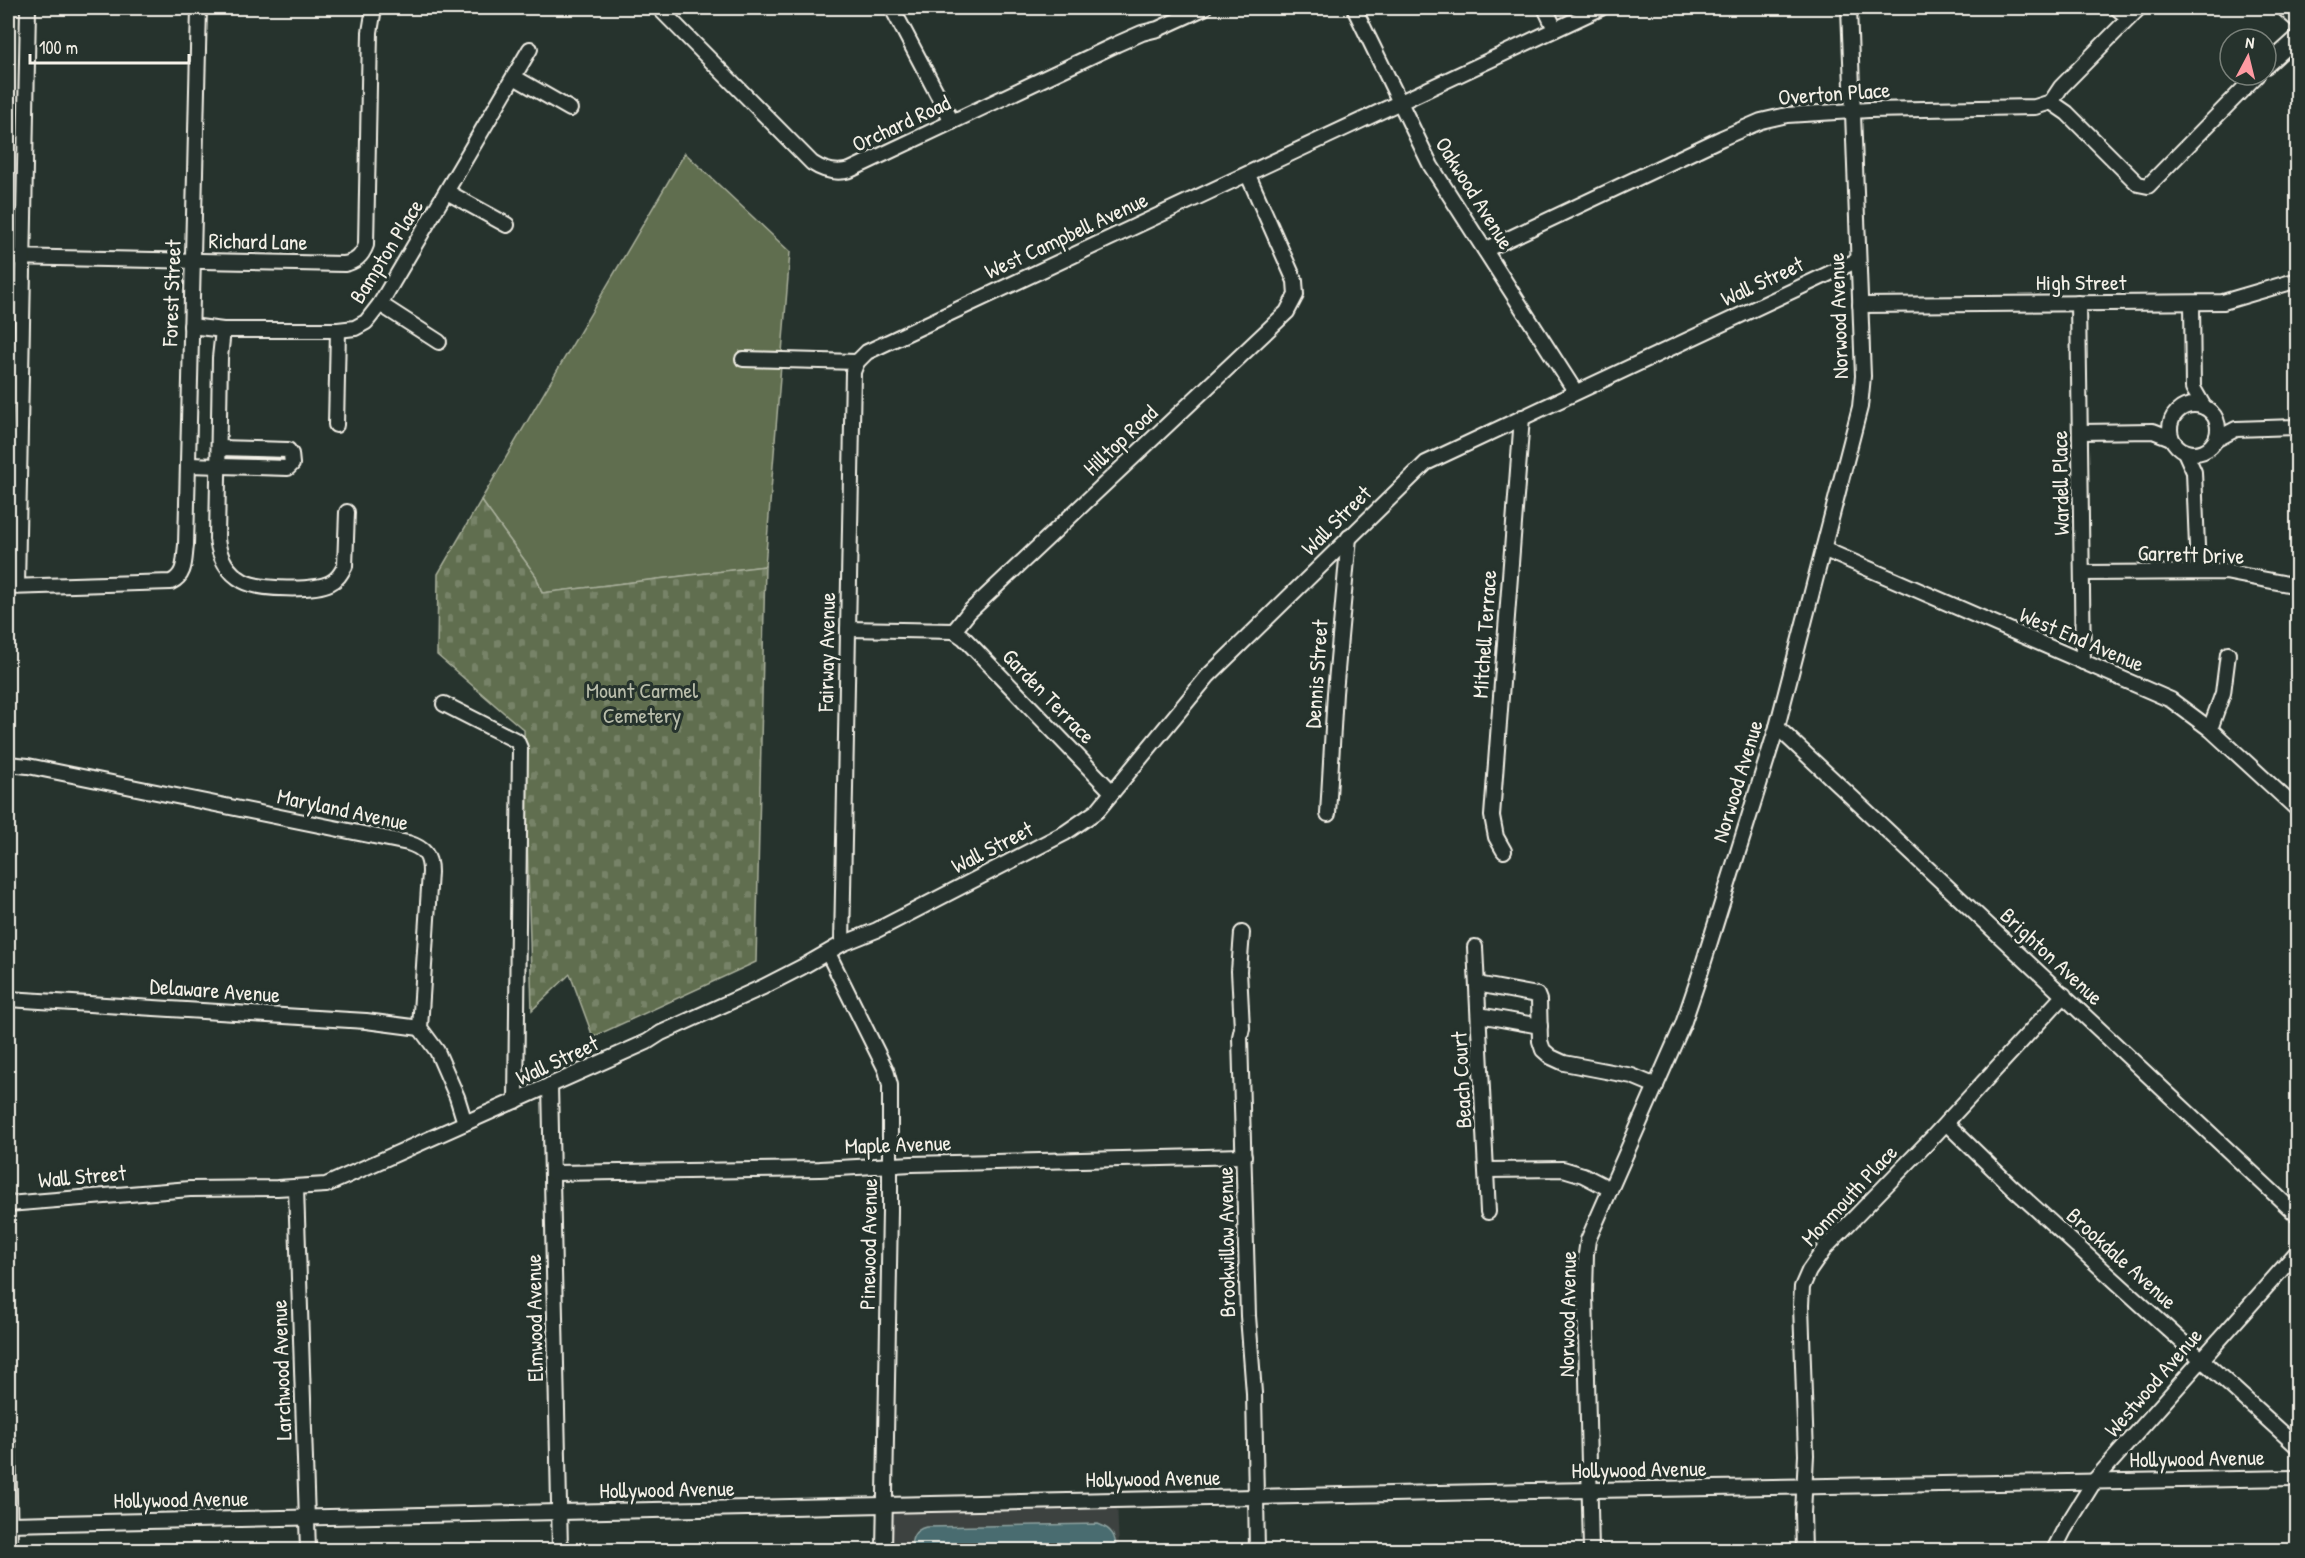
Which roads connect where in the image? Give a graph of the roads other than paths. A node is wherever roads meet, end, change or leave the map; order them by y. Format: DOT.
graph roads {
  1 [pos="28,8"];
  2 [pos="199,8"];
  3 [pos="374,8"];
  4 [pos="659,8"];
  5 [pos="892,8"];
  6 [pos="1204,8"];
  7 [pos="1354,8"];
  8 [pos="1545,8"];
  9 [pos="1601,8"];
  10 [pos="1849,8"];
  11 [pos="2117,8"];
  12 [pos="2139,8"];
  13 [pos="2283,8"];
  14 [pos="2129,18"];
  15 [pos="2298,21"];
  16 [pos="1556,28"];
  17 [pos="2298,37"];
  18 [pos="530,49"];
  19 [pos="2278,55"];
  20 [pos="514,77"];
  21 [pos="2245,87"];
  22 [pos="1399,102"];
  23 [pos="2051,102"];
  24 [pos="570,109"];
  25 [pos="1853,112"];
  26 [pos="952,122"];
  27 [pos="1248,175"];
  28 [pos="447,192"];
  29 [pos="507,225"];
  30 [pos="1485,250"];
  31 [pos="361,255"];
  32 [pos="8,257"];
  33 [pos="23,257"];
  34 [pos="1857,260"];
  35 [pos="193,261"];
  36 [pos="2298,280"];
  37 [pos="2078,303"];
  38 [pos="2192,303"];
  39 [pos="380,304"];
  40 [pos="1860,305"];
  41 [pos="191,326"];
  42 [pos="223,330"];
  43 [pos="338,330"];
  44 [pos="439,342"];
  45 [pos="743,359"];
  46 [pos="857,362"];
  47 [pos="2193,388"];
  48 [pos="1575,391"];
  49 [pos="2184,407"];
  50 [pos="2204,407"];
  51 [pos="1522,417"];
  52 [pos="2216,419"];
  53 [pos="2171,420"];
  54 [pos="336,425"];
  55 [pos="2298,428"];
  56 [pos="2236,429"];
  57 [pos="2153,431"];
  58 [pos="2080,432"];
  59 [pos="2171,438"];
  60 [pos="2217,439"];
  61 [pos="220,448"];
  62 [pos="2186,452"];
  63 [pos="2204,452"];
  64 [pos="188,465"];
  65 [pos="219,467"];
  66 [pos="2194,472"];
  67 [pos="347,512"];
  68 [pos="1349,537"];
  69 [pos="1823,549"];
  70 [pos="2198,571"];
  71 [pos="2082,573"];
  72 [pos="12,586"];
  73 [pos="2298,586"];
  74 [pos="848,629"];
  75 [pos="954,631"];
  76 [pos="2228,654"];
  77 [pos="2083,662"];
  78 [pos="444,704"];
  79 [pos="1777,727"];
  80 [pos="2210,729"];
  81 [pos="8,764"];
  82 [pos="1112,792"];
  83 [pos="2298,810"];
  84 [pos="1328,814"];
  85 [pos="1504,851"];
  86 [pos="1242,933"];
  87 [pos="842,944"];
  88 [pos="1475,947"];
  89 [pos="828,953"];
  90 [pos="1477,984"];
  91 [pos="2064,995"];
  92 [pos="8,999"];
  93 [pos="1479,1015"];
  94 [pos="1540,1026"];
  95 [pos="420,1028"];
  96 [pos="550,1085"];
  97 [pos="1656,1086"];
  98 [pos="516,1101"];
  99 [pos="465,1123"];
  100 [pos="1946,1123"];
  101 [pos="1244,1156"];
  102 [pos="890,1166"];
  103 [pos="1486,1170"];
  104 [pos="553,1173"];
  105 [pos="296,1188"];
  106 [pos="1610,1189"];
  107 [pos="8,1204"];
  108 [pos="1488,1212"];
  109 [pos="2298,1216"];
  110 [pos="2298,1251"];
  111 [pos="2201,1359"];
  112 [pos="8,1442"];
  113 [pos="2298,1447"];
  114 [pos="2298,1478"];
  115 [pos="2095,1480"];
  116 [pos="1804,1486"];
  117 [pos="1589,1490"];
  118 [pos="1256,1497"];
  119 [pos="885,1505"];
  120 [pos="559,1512"];
  121 [pos="307,1517"];
  122 [pos="9,1524"];
  123 [pos="10,1551"];
  124 [pos="308,1551"];
  125 [pos="560,1551"];
  126 [pos="884,1551"];
  127 [pos="1257,1551"];
  128 [pos="1591,1551"];
  129 [pos="1804,1551"];
  130 [pos="2054,1551"];
  1 -- 33 [label="street"];
  2 -- 35 [label="street, Forest Street"];
  3 -- 31 [label="street, Bampton Place"];
  4 -- 26 [label="street, Orchard Road"];
  5 -- 26 [label="street"];
  6 -- 26 [label="street, Orchard Road"];
  7 -- 22 [label="street, Oakwood Avenue"];
  8 -- 16 [label="street"];
  9 -- 16 [label="street, West Campbell Avenue"];
  10 -- 25 [label="street, Norwood Avenue"];
  11 -- 14 [label="street"];
  12 -- 14 [label="street"];
  13 -- 15 [label="street"];
  14 -- 23 [label="street"];
  16 -- 22 [label="street, West Campbell Avenue"];
  17 -- 19 [label="street"];
  18 -- 20 [label="street, Bampton Place"];
  20 -- 24 [label="street"];
  20 -- 28 [label="street, Bampton Place"];
  21 -- 23 [label="street"];
  22 -- 27 [label="street, West Campbell Avenue"];
  22 -- 30 [label="street, Oakwood Avenue"];
  23 -- 25 [label="street, Overton Place"];
  25 -- 30 [label="street, Overton Place"];
  25 -- 34 [label="street, Norwood Avenue"];
  27 -- 46 [label="street, West Campbell Avenue"];
  27 -- 75 [label="street, Hilltop Road"];
  28 -- 29 [label="street"];
  28 -- 39 [label="street, Bampton Place"];
  30 -- 48 [label="street, Oakwood Avenue"];
  31 -- 35 [label="street, Richard Lane"];
  32 -- 33 [label="street, Richard Lane"];
  33 -- 35 [label="street, Richard Lane"];
  33 -- 72 [label="street"];
  34 -- 40 [label="street, Norwood Avenue"];
  34 -- 48 [label="street, Wall Street"];
  35 -- 41 [label="street, Forest Street"];
  36 -- 38 [label="street, High Street"];
  37 -- 38 [label="street, High Street"];
  37 -- 40 [label="street, High Street"];
  37 -- 58 [label="street, Wardell Place"];
  38 -- 47 [label="street"];
  39 -- 43 [label="street, Bampton Place"];
  39 -- 44 [label="street"];
  40 -- 69 [label="street, Norwood Avenue"];
  41 -- 42 [label="street, Bampton Place"];
  41 -- 64 [label="street, Forest Street"];
  42 -- 43 [label="street, Bampton Place"];
  42 -- 61 [label="street"];
  43 -- 54 [label="street"];
  45 -- 46 [label="street"];
  46 -- 74 [label="street, Fairway Avenue"];
  47 -- 49 [label="street"];
  47 -- 50 [label="street"];
  48 -- 51 [label="street, Wall Street"];
  49 -- 50 [label="street"];
  49 -- 53 [label="street"];
  50 -- 52 [label="street"];
  51 -- 68 [label="street, Wall Street"];
  51 -- 85 [label="street, Mitchell Terrace"];
  52 -- 56 [label="street"];
  52 -- 60 [label="street"];
  53 -- 57 [label="street"];
  53 -- 59 [label="street"];
  55 -- 56 [label="street"];
  56 -- 60 [label="street"];
  57 -- 58 [label="street"];
  57 -- 59 [label="street"];
  58 -- 71 [label="street, Wardell Place"];
  59 -- 62 [label="street"];
  60 -- 63 [label="street"];
  61 -- 65 [label="street"];
  61 -- 65 [label="street"];
  62 -- 63 [label="street"];
  62 -- 66 [label="street"];
  63 -- 66 [label="street"];
  64 -- 65 [label="street"];
  64 -- 72 [label="street, Forest Street"];
  65 -- 67 [label="street"];
  66 -- 70 [label="street"];
  68 -- 82 [label="street, Wall Street"];
  68 -- 84 [label="street, Dennis Street"];
  69 -- 77 [label="street, West End Avenue"];
  69 -- 79 [label="street, Norwood Avenue"];
  70 -- 71 [label="street, Garrett Drive"];
  70 -- 73 [label="street, Garrett Drive"];
  71 -- 77 [label="street, Wardell Place"];
  74 -- 75 [label="street"];
  74 -- 87 [label="street, Fairway Avenue"];
  75 -- 82 [label="street, Garden Terrace"];
  76 -- 80 [label="street"];
  77 -- 80 [label="street, West End Avenue"];
  78 -- 98 [label="street"];
  79 -- 91 [label="street, Brighton Avenue"];
  79 -- 97 [label="street, Norwood Avenue"];
  80 -- 83 [label="street, West End Avenue"];
  81 -- 95 [label="street, Maryland Avenue"];
  82 -- 87 [label="street, Wall Street"];
  86 -- 101 [label="street, Brookwillow Avenue"];
  87 -- 89 [label="street, Wall Street"];
  88 -- 90 [label="street, Beach Court"];
  89 -- 96 [label="street, Wall Street"];
  89 -- 102 [label="street, Pinewood Avenue"];
  90 -- 93 [label="street, Beach Court"];
  90 -- 94 [label="street"];
  91 -- 100 [label="street, Monmouth Place"];
  91 -- 109 [label="street, Brighton Avenue"];
  92 -- 95 [label="street, Delaware Avenue"];
  93 -- 94 [label="street"];
  93 -- 103 [label="street, Beach Court"];
  94 -- 97 [label="street"];
  95 -- 99 [label="street"];
  96 -- 98 [label="street, Wall Street"];
  96 -- 104 [label="street, Elmwood Avenue"];
  97 -- 106 [label="street, Norwood Avenue"];
  98 -- 99 [label="street, Wall Street"];
  99 -- 105 [label="street, Wall Street"];
  100 -- 111 [label="street, Brookdale Avenue"];
  100 -- 116 [label="street, Monmouth Place"];
  101 -- 102 [label="street, Maple Avenue"];
  101 -- 118 [label="street, Brookwillow Avenue"];
  102 -- 104 [label="street, Maple Avenue"];
  102 -- 119 [label="street, Pinewood Avenue"];
  103 -- 106 [label="street"];
  103 -- 108 [label="street, Beach Court"];
  104 -- 120 [label="street, Elmwood Avenue"];
  105 -- 107 [label="street, Wall Street"];
  105 -- 121 [label="street, Larchwood Avenue"];
  106 -- 117 [label="street, Norwood Avenue"];
  110 -- 111 [label="street, Westwood Avenue"];
  111 -- 113 [label="street, Brookdale Avenue"];
  111 -- 115 [label="street, Westwood Avenue"];
  112 -- 122 [label="street"];
  114 -- 115 [label="street, Hollywood Avenue"];
  115 -- 116 [label="street, Hollywood Avenue"];
  115 -- 130 [label="street, Westwood Avenue"];
  116 -- 117 [label="street, Hollywood Avenue"];
  116 -- 129 [label="street, Monmouth Place"];
  117 -- 118 [label="street, Hollywood Avenue"];
  117 -- 128 [label="street, Norwood Avenue"];
  118 -- 119 [label="street, Hollywood Avenue"];
  118 -- 127 [label="street, Brookwillow Avenue"];
  119 -- 120 [label="street, Hollywood Avenue"];
  119 -- 126 [label="street, Pinewood Avenue"];
  120 -- 121 [label="street, Hollywood Avenue"];
  120 -- 125 [label="street, Elmwood Avenue"];
  121 -- 122 [label="street, Hollywood Avenue"];
  121 -- 124 [label="street, Larchwood Avenue"];
  122 -- 123 [label="street"];
}
